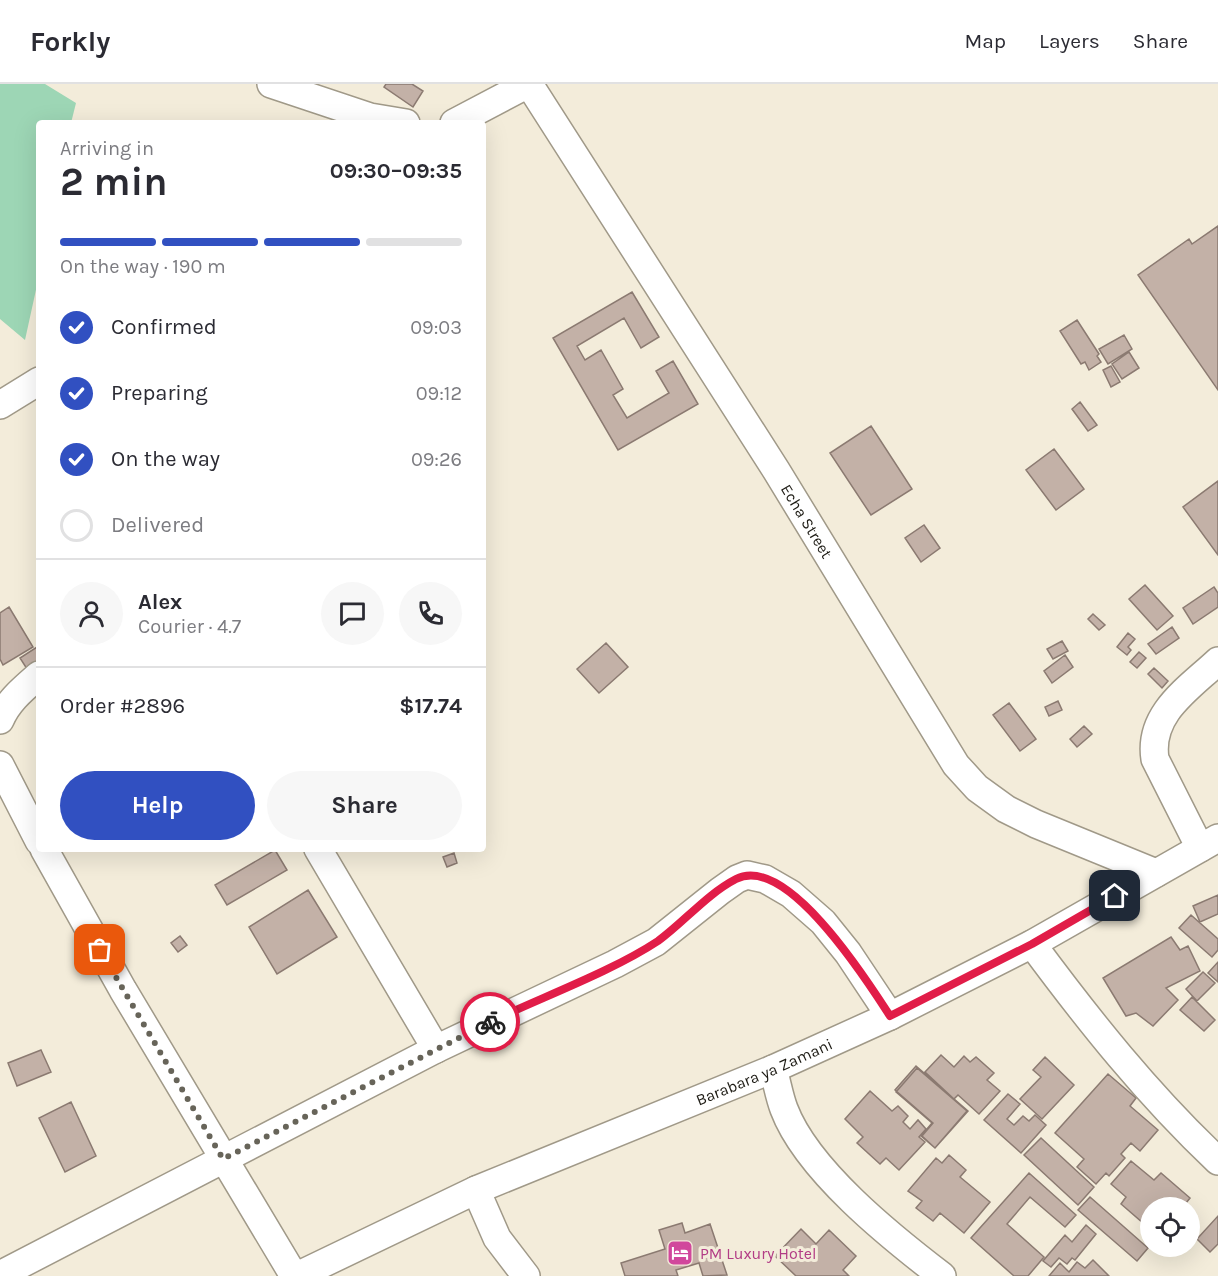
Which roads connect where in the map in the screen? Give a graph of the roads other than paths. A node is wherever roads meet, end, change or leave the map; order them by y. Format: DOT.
graph roads {
  1 [pos="271,84"];
  2 [pos="529,84"];
  3 [pos="388,120"];
  4 [pos="460,120"];
  5 [pos="36,383"];
  6 [pos="0,405"];
  7 [pos="1218,661"];
  8 [pos="36,678"];
  9 [pos="0,720"];
  10 [pos="0,765"];
  11 [pos="36,835"];
  12 [pos="1209,843"];
  13 [pos="46,852"];
  14 [pos="320,852"];
  15 [pos="1156,873"];
  16 [pos="1032,944"];
  17 [pos="890,1016"];
  18 [pos="436,1049"];
  19 [pos="773,1069"];
  20 [pos="223,1159"];
  21 [pos="1218,1161"];
  22 [pos="476,1190"];
  23 [pos="0,1275"];
  24 [pos="296,1276"];
  25 [pos="526,1276"];
  26 [pos="942,1276"];
  1 -- 3 [label="street"];
  2 -- 4 [label="street"];
  2 -- 15 [label="street, Echa Street"];
  5 -- 6 [label="street"];
  7 -- 12 [label="street"];
  8 -- 9 [label="street"];
  10 -- 11 [label="street"];
  12 -- 15 [label="street, Barabara ya Zamani"];
  13 -- 20 [label="street"];
  14 -- 18 [label="street"];
  15 -- 16 [label="street, Barabara ya Zamani"];
  16 -- 17 [label="street, Barabara ya Zamani"];
  16 -- 21 [label="street"];
  17 -- 18 [label="street"];
  17 -- 19 [label="street, Barabara ya Zamani"];
  18 -- 20 [label="street"];
  19 -- 22 [label="street, Barabara ya Zamani"];
  19 -- 26 [label="street"];
  20 -- 23 [label="street"];
  20 -- 24 [label="street"];
  22 -- 24 [label="street, Barabara ya Zamani"];
  22 -- 25 [label="street"];
}
